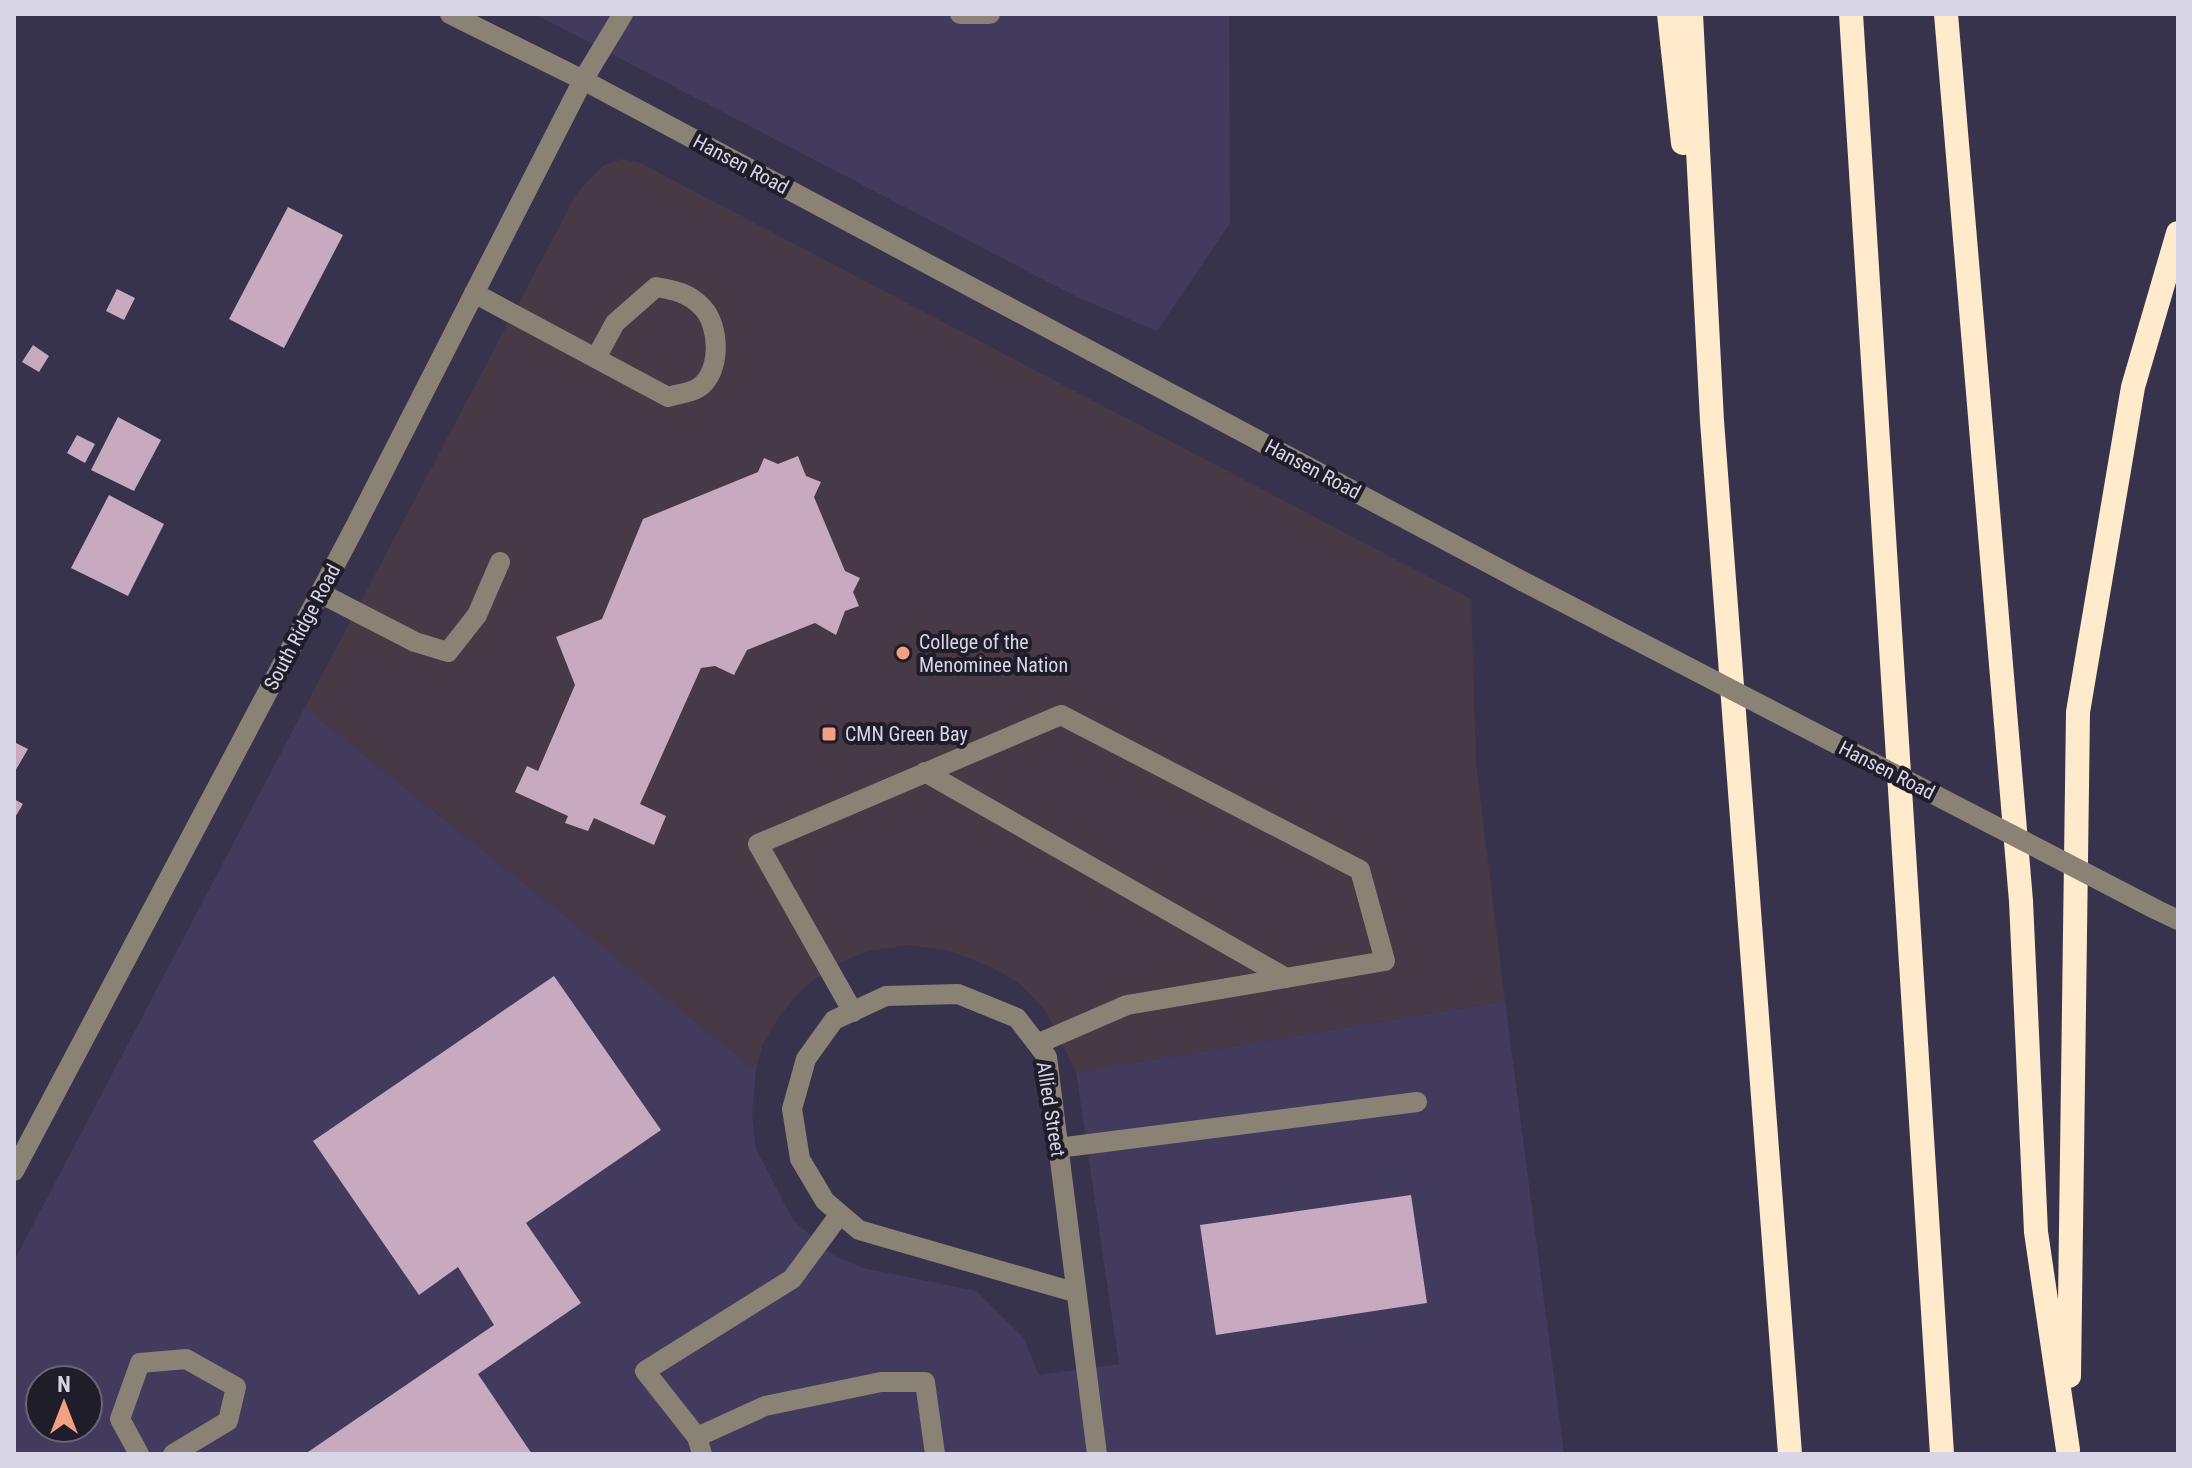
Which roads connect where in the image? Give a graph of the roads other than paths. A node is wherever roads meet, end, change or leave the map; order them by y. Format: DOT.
graph roads {
  1 [pos="450,14"];
  2 [pos="623,14"];
  3 [pos="960,14"];
  4 [pos="990,14"];
  5 [pos="1669,14"];
  6 [pos="1691,14"];
  7 [pos="1851,14"];
  8 [pos="1946,14"];
  9 [pos="583,80"];
  10 [pos="2178,233"];
  11 [pos="474,293"];
  12 [pos="596,358"];
  13 [pos="1712,421"];
  14 [pos="500,562"];
  15 [pos="320,593"];
  16 [pos="925,772"];
  17 [pos="2178,920"];
  18 [pos="1286,978"];
  19 [pos="853,1012"];
  20 [pos="1037,1044"];
  21 [pos="1417,1102"];
  22 [pos="1058,1148"];
  23 [pos="14,1171"];
  24 [pos="840,1214"];
  25 [pos="1074,1292"];
  26 [pos="699,1446"];
  27 [pos="2068,1452"];
  28 [pos="139,1454"];
  29 [pos="173,1454"];
  30 [pos="935,1454"];
  31 [pos="1097,1454"];
  32 [pos="1790,1454"];
  33 [pos="1942,1454"];
  1 -- 9 [label="street, Hansen Road"];
  2 -- 9 [label="street, South Ridge Road"];
  3 -- 4 [label="street"];
  5 -- 13 [label="highway"];
  6 -- 13 [label="highway"];
  7 -- 33 [label="highway"];
  8 -- 27 [label="highway"];
  9 -- 11 [label="street, South Ridge Road"];
  9 -- 17 [label="street, Hansen Road, bridge"];
  10 -- 27 [label="highway"];
  11 -- 12 [label="street"];
  11 -- 15 [label="street, South Ridge Road"];
  12 -- 12 [label="street"];
  13 -- 32 [label="highway"];
  14 -- 15 [label="street"];
  15 -- 23 [label="street, South Ridge Road"];
  16 -- 18 [label="street"];
  16 -- 18 [label="street"];
  16 -- 19 [label="street"];
  18 -- 20 [label="street"];
  19 -- 20 [label="street, Allied Street"];
  19 -- 24 [label="street, Allied Street"];
  20 -- 22 [label="street, Allied Street"];
  21 -- 22 [label="street"];
  22 -- 25 [label="street, Allied Street"];
  24 -- 25 [label="street, Allied Street"];
  24 -- 26 [label="street"];
  25 -- 31 [label="street, Allied Street"];
  26 -- 30 [label="street"];
  28 -- 29 [label="street"];
}
